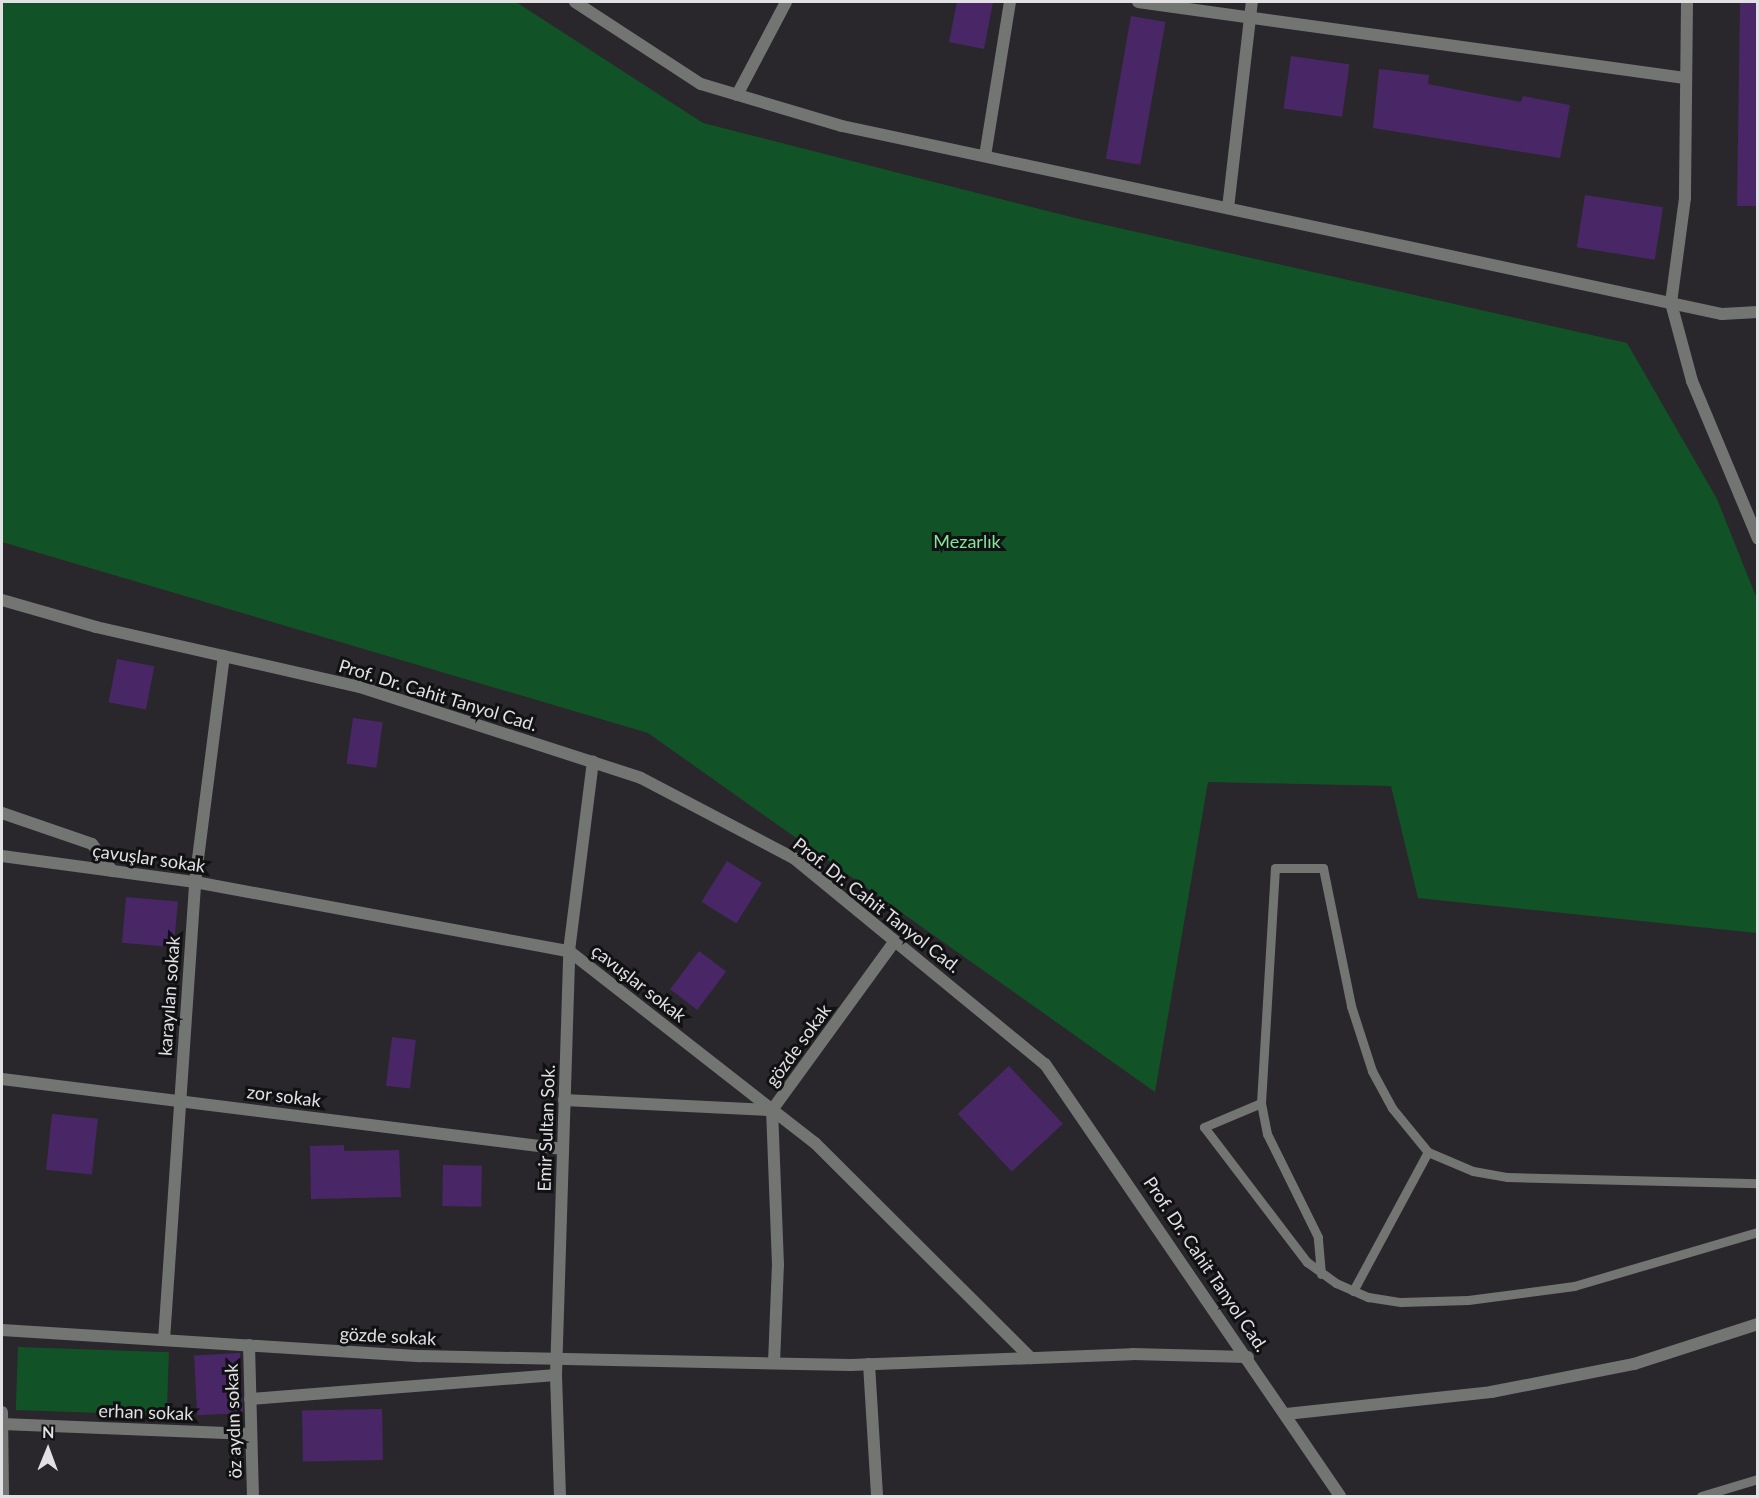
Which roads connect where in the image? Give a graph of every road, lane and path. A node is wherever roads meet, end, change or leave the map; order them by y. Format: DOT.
graph roads {
  1 [pos="575,2"];
  2 [pos="786,2"];
  3 [pos="1010,2"];
  4 [pos="1138,2"];
  5 [pos="1252,2"];
  6 [pos="1688,2"];
  7 [pos="1251,21"];
  8 [pos="1685,78"];
  9 [pos="737,95"];
  10 [pos="985,156"];
  11 [pos="1228,208"];
  12 [pos="1671,303"];
  13 [pos="1758,312"];
  14 [pos="1758,539"];
  15 [pos="2,600"];
  16 [pos="224,656"];
  17 [pos="592,762"];
  18 [pos="2,813"];
  19 [pos="2,856"];
  20 [pos="112,870"];
  21 [pos="195,882"];
  22 [pos="895,941"];
  23 [pos="569,951"];
  24 [pos="2,1079"];
  25 [pos="564,1100"];
  26 [pos="178,1101"];
  27 [pos="1261,1102"];
  28 [pos="772,1110"];
  29 [pos="563,1149"];
  30 [pos="1428,1152"];
  31 [pos="1758,1183"];
  32 [pos="1758,1232"];
  33 [pos="1321,1274"];
  34 [pos="1353,1291"];
  35 [pos="1758,1324"];
  36 [pos="2,1330"];
  37 [pos="164,1340"];
  38 [pos="249,1345"];
  39 [pos="1248,1357"];
  40 [pos="1031,1358"];
  41 [pos="558,1359"];
  42 [pos="774,1363"];
  43 [pos="869,1364"];
  44 [pos="556,1375"];
  45 [pos="250,1399"];
  46 [pos="1286,1414"];
  47 [pos="2,1418"];
  48 [pos="251,1434"];
  49 [pos="1758,1479"];
  50 [pos="1339,1496"];
  51 [pos="3,1497"];
  52 [pos="254,1497"];
  53 [pos="560,1497"];
  54 [pos="877,1497"];
  55 [pos="1701,1497"];
  1 -- 9 [label="street"];
  2 -- 9 [label="street"];
  3 -- 10 [label="street"];
  4 -- 7 [label="street"];
  5 -- 7 [label="street"];
  6 -- 8 [label="street"];
  7 -- 8 [label="street"];
  7 -- 11 [label="street"];
  8 -- 12 [label="street"];
  9 -- 10 [label="street"];
  10 -- 11 [label="street"];
  11 -- 12 [label="street"];
  12 -- 13 [label="street"];
  12 -- 14 [label="street"];
  15 -- 16 [label="street, Prof. Dr. Cahit Tanyol Cad."];
  16 -- 17 [label="street, Prof. Dr. Cahit Tanyol Cad."];
  16 -- 21 [label="street, karayılan sokak"];
  17 -- 22 [label="street, Prof. Dr. Cahit Tanyol Cad."];
  17 -- 23 [label="street, Emir Sultan Sok."];
  18 -- 20 [label="street"];
  19 -- 20 [label="street, çavuşlar sokak"];
  20 -- 21 [label="street, çavuşlar sokak"];
  21 -- 23 [label="street, çavuşlar sokak"];
  21 -- 26 [label="street, karayılan sokak"];
  22 -- 28 [label="street, gözde sokak"];
  22 -- 39 [label="street, Prof. Dr. Cahit Tanyol Cad."];
  23 -- 25 [label="street, Emir Sultan Sok."];
  23 -- 28 [label="street, çavuşlar sokak"];
  24 -- 26 [label="street, zor sokak"];
  25 -- 28 [label="street"];
  25 -- 29 [label="street, Emir Sultan Sok."];
  26 -- 29 [label="street, zor sokak"];
  26 -- 37 [label="street, karayılan sokak"];
  27 -- 30 [label="lane"];
  27 -- 33 [label="lane"];
  27 -- 33 [label="lane"];
  28 -- 40 [label="street, çavuşlar sokak"];
  28 -- 42 [label="street, gözde sokak"];
  29 -- 41 [label="street, Emir Sultan Sok."];
  30 -- 31 [label="lane"];
  30 -- 34 [label="lane"];
  32 -- 34 [label="lane"];
  33 -- 34 [label="lane"];
  35 -- 46 [label="street"];
  36 -- 37 [label="street, gözde sokak"];
  37 -- 38 [label="street, gözde sokak"];
  38 -- 41 [label="street, gözde sokak"];
  38 -- 45 [label="street, öz aydın sokak"];
  39 -- 40 [label="street, gözde sokak"];
  39 -- 46 [label="street, Prof. Dr. Cahit Tanyol Cad."];
  40 -- 43 [label="street, gözde sokak"];
  41 -- 42 [label="street, gözde sokak"];
  41 -- 44 [label="street, Emir Sultan Sok."];
  42 -- 43 [label="street, gözde sokak"];
  43 -- 54 [label="street"];
  44 -- 45 [label="street"];
  44 -- 53 [label="street, Emir Sultan Sok."];
  45 -- 48 [label="street, öz aydın sokak"];
  46 -- 50 [label="street, Prof. Dr. Cahit Tanyol Cad."];
  47 -- 48 [label="street, erhan sokak"];
  47 -- 51 [label="street"];
  48 -- 52 [label="street, öz aydın sokak"];
  49 -- 55 [label="lane"];
}
